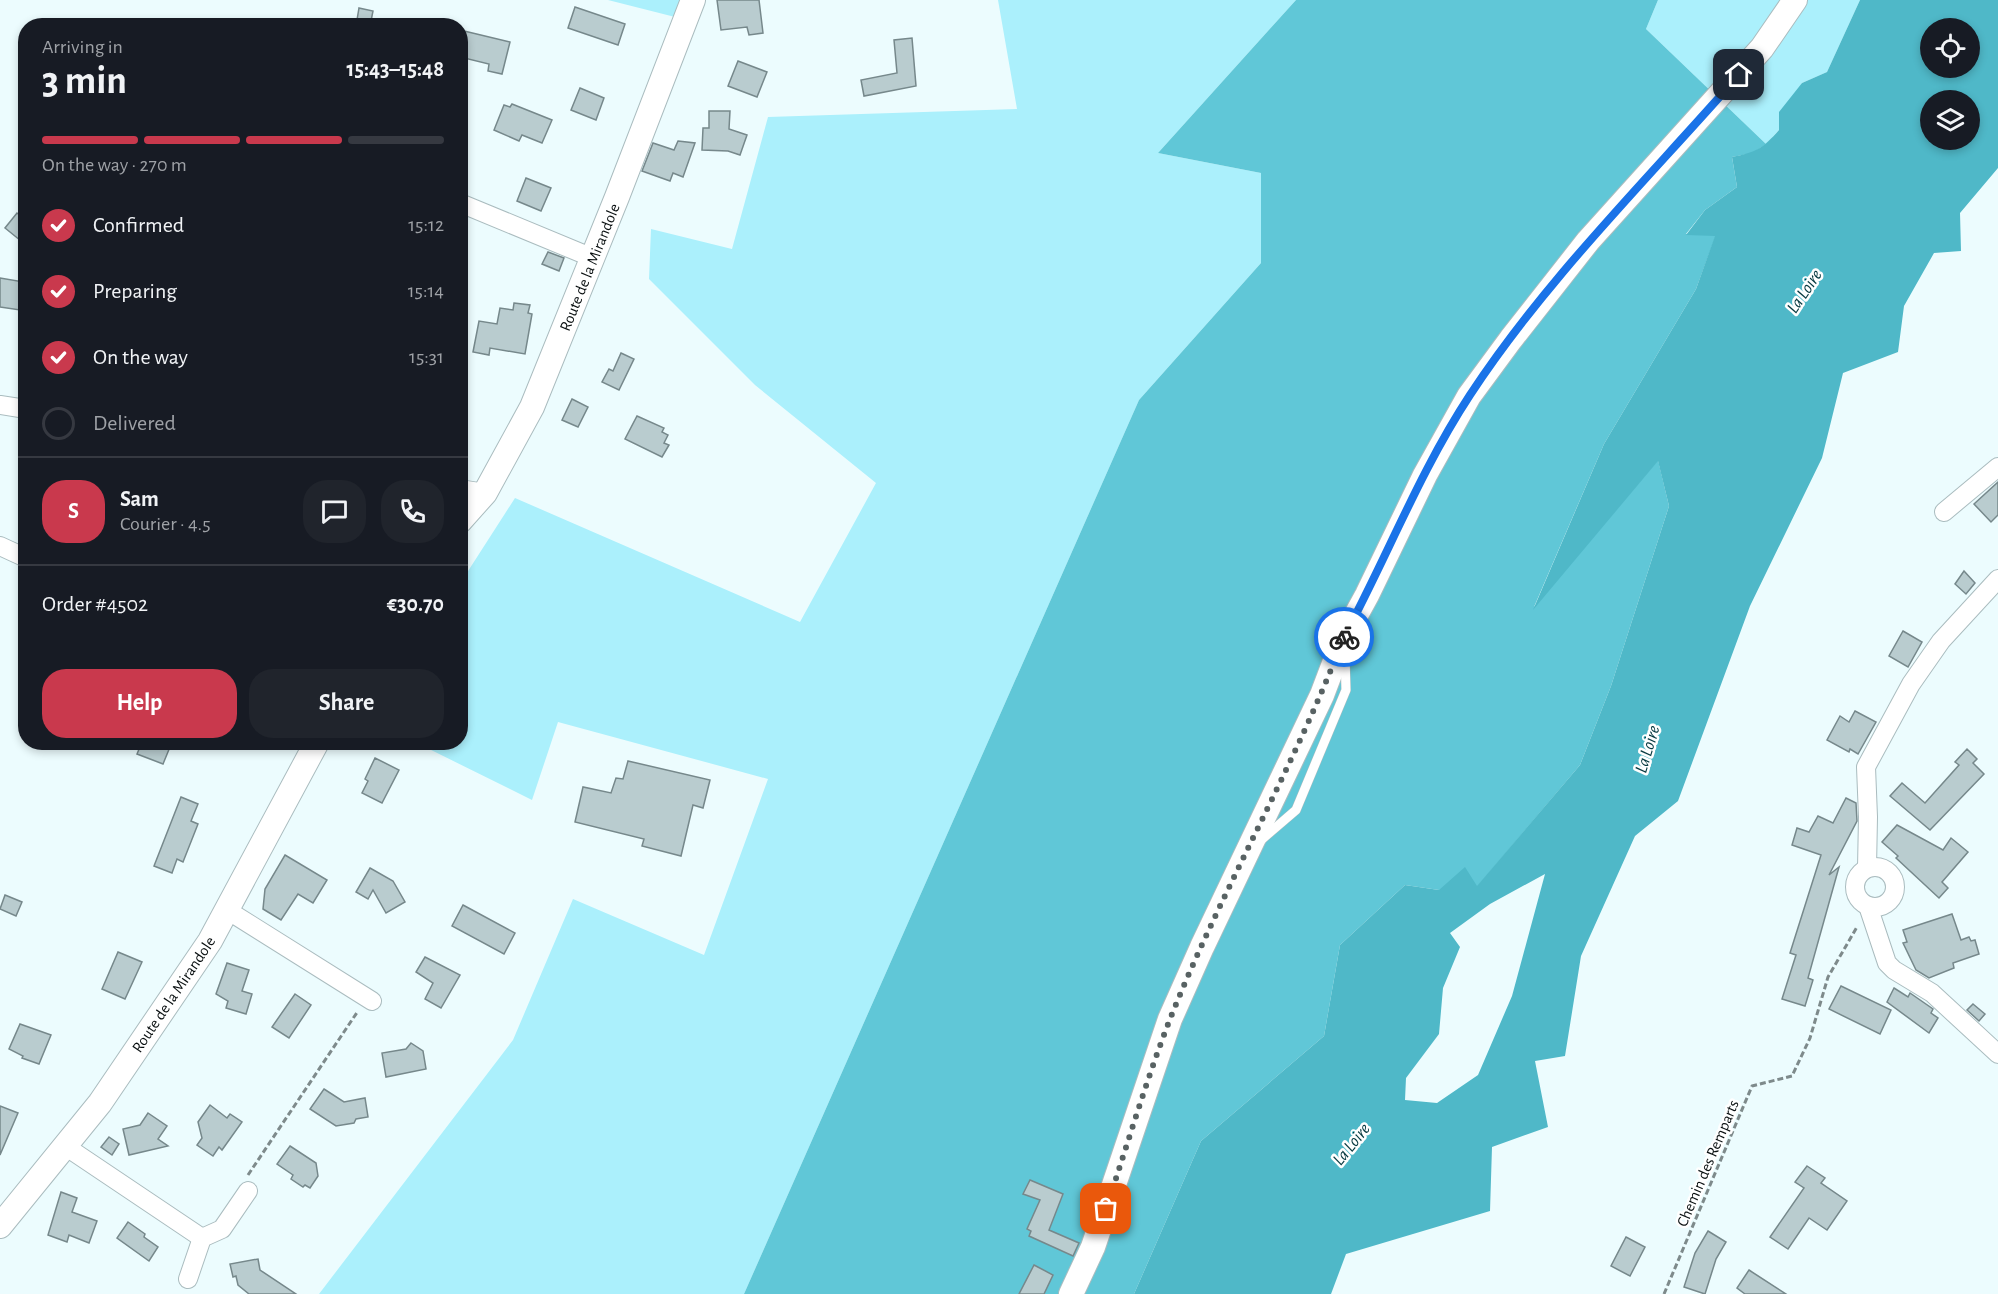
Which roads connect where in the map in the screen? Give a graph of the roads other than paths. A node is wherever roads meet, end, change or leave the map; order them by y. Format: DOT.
graph roads {
  1 [pos="693,0"];
  2 [pos="1795,0"];
  3 [pos="468,206"];
  4 [pos="593,258"];
  5 [pos="0,405"];
  6 [pos="18,408"];
  7 [pos="1998,467"];
  8 [pos="468,490"];
  9 [pos="485,493"];
  10 [pos="468,512"];
  11 [pos="1944,512"];
  12 [pos="0,546"];
  13 [pos="18,554"];
  14 [pos="1998,579"];
  15 [pos="313,750"];
  16 [pos="1867,868"];
  17 [pos="1869,906"];
  18 [pos="227,910"];
  19 [pos="369,1000"];
  20 [pos="1998,1054"];
  21 [pos="65,1146"];
  22 [pos="245,1186"];
  23 [pos="0,1226"];
  24 [pos="202,1238"];
  25 [pos="188,1279"];
  26 [pos="1071,1294"];
  1 -- 4 [label="main road, Route de la Mirandole"];
  2 -- 26 [label="main road"];
  3 -- 4 [label="street"];
  4 -- 9 [label="main road, Route de la Mirandole"];
  5 -- 6 [label="street"];
  7 -- 11 [label="street"];
  8 -- 9 [label="street"];
  9 -- 10 [label="main road, Route de la Mirandole"];
  12 -- 13 [label="street"];
  14 -- 16 [label="street"];
  15 -- 18 [label="main road, Route de la Mirandole"];
  16 -- 17 [label="street"];
  16 -- 17 [label="street"];
  17 -- 20 [label="street"];
  18 -- 19 [label="street"];
  18 -- 21 [label="main road, Route de la Mirandole"];
  21 -- 23 [label="main road, Route de la Mirandole"];
  21 -- 24 [label="street"];
  22 -- 24 [label="street"];
  24 -- 25 [label="street"];
}
